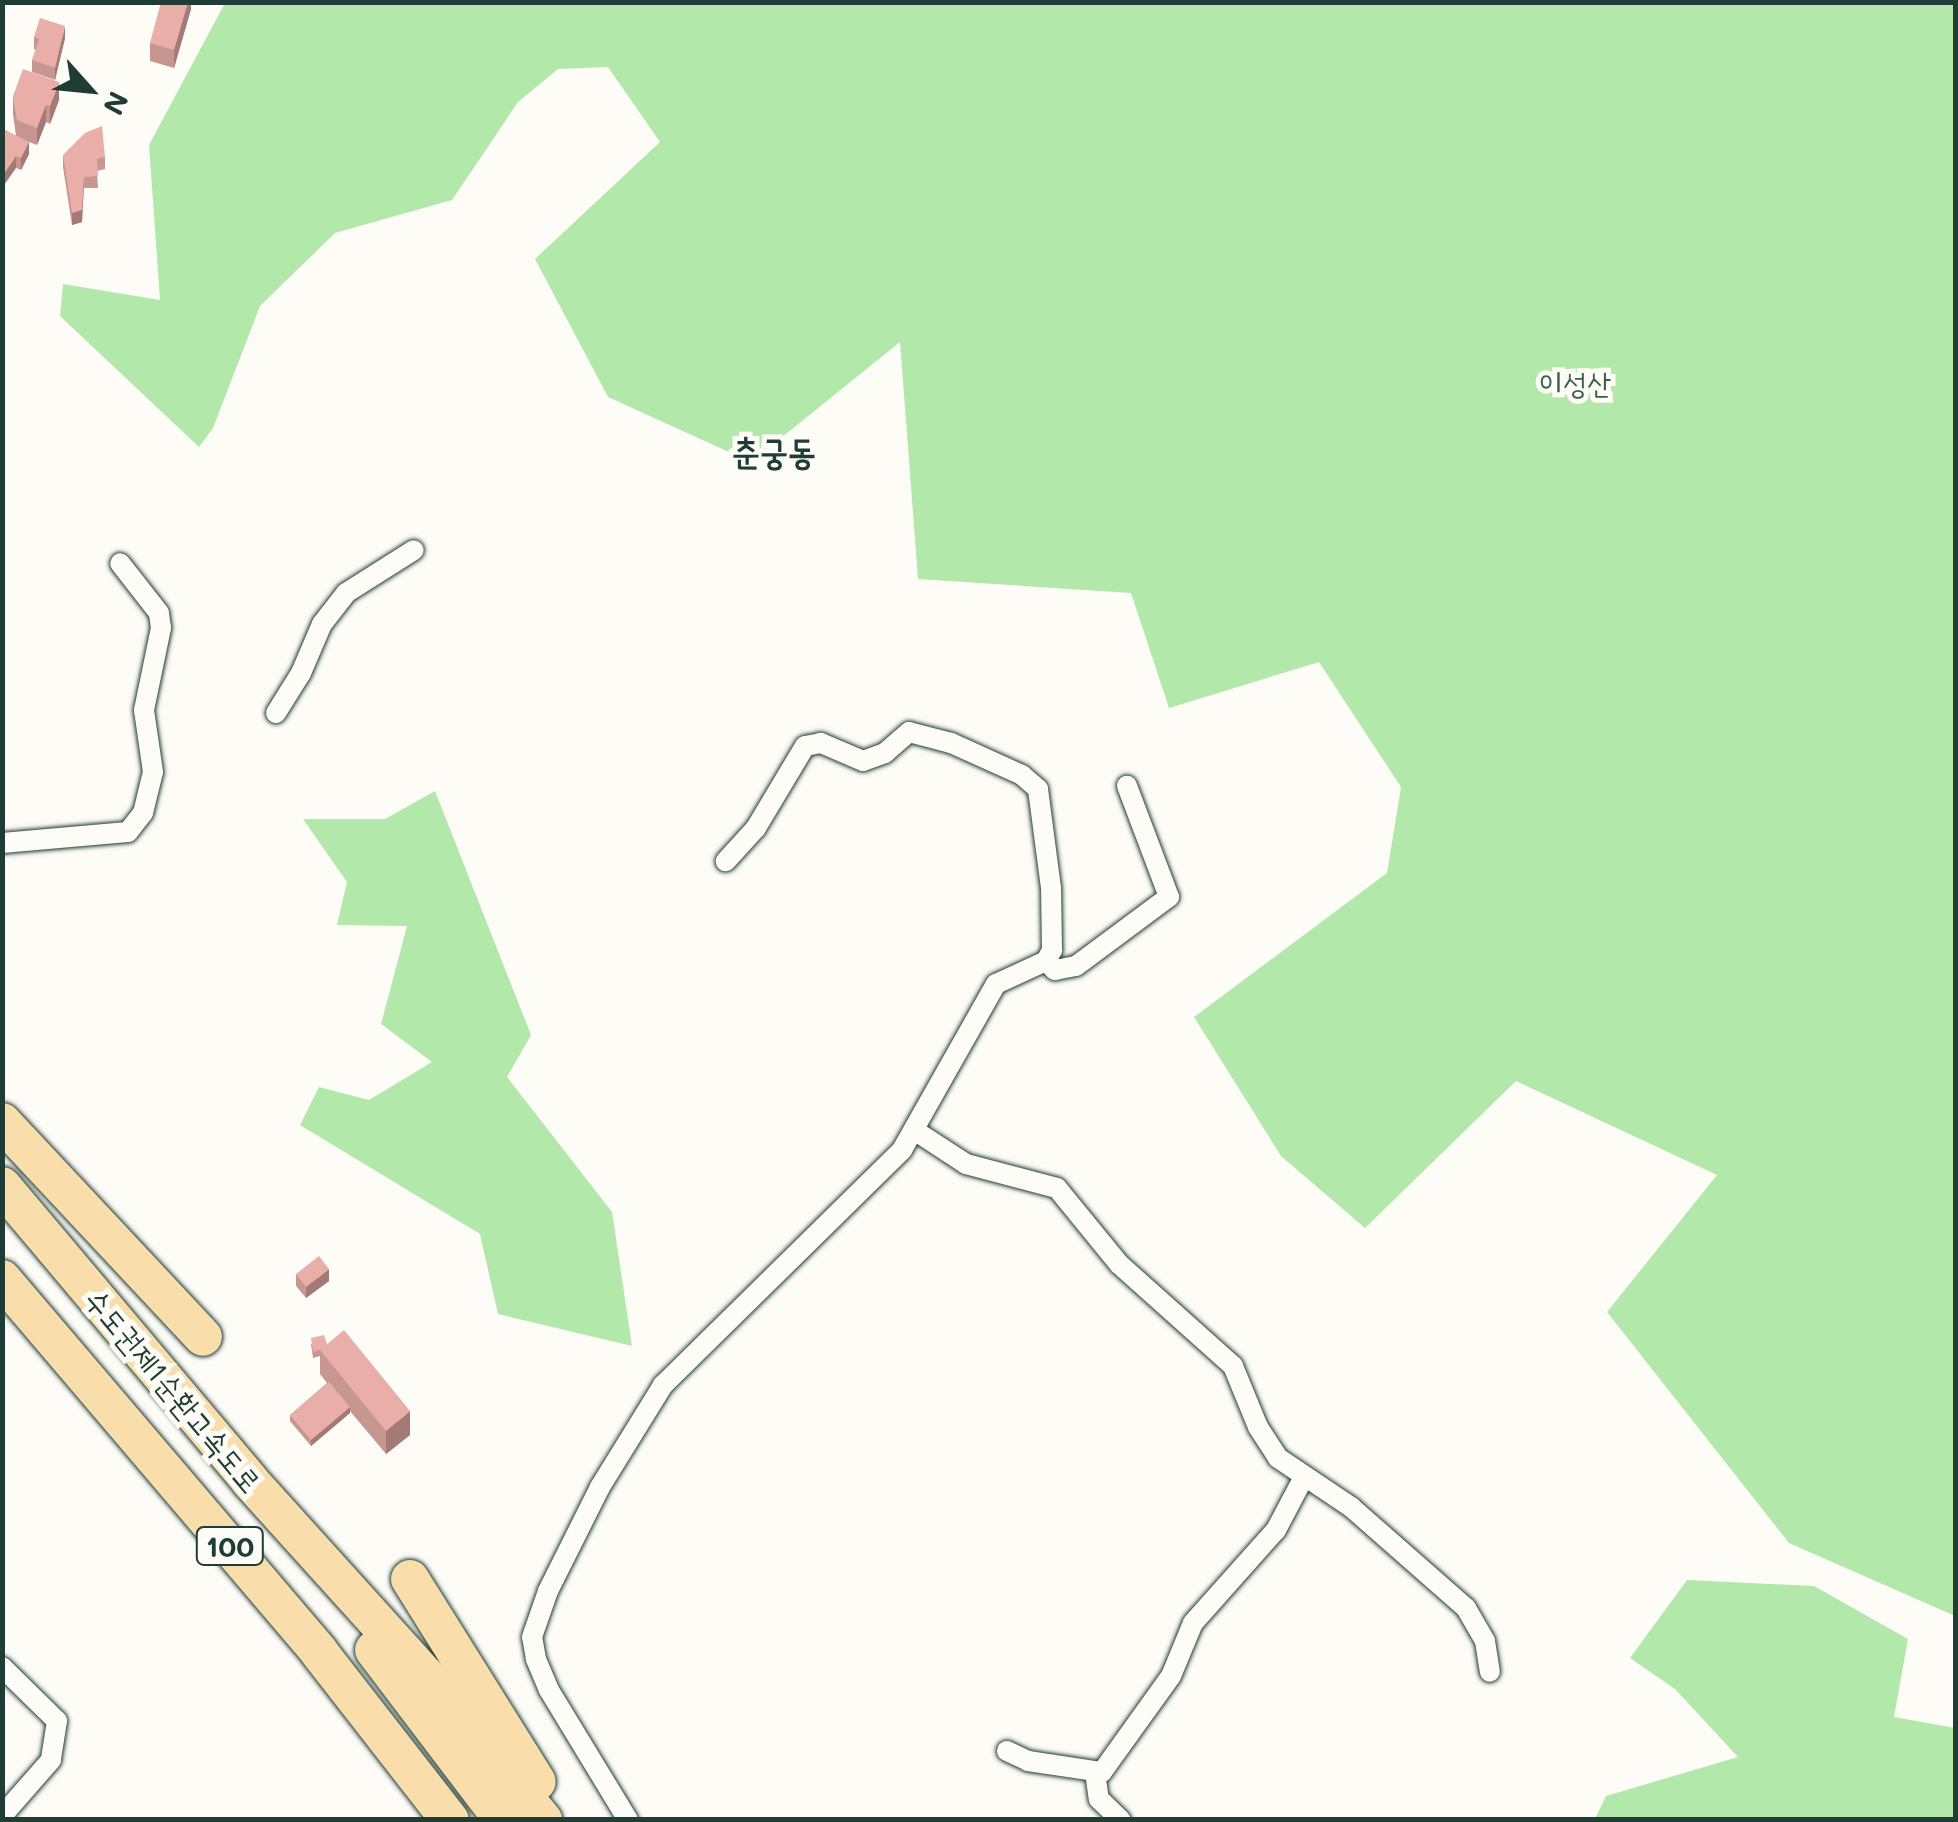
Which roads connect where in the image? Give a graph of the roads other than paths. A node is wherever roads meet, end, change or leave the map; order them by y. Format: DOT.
graph roads {
  1 [pos="414,550"];
  2 [pos="120,563"];
  3 [pos="276,713"];
  4 [pos="1127,786"];
  5 [pos="2,843"];
  6 [pos="726,862"];
  7 [pos="1046,961"];
  8 [pos="2,1122"];
  9 [pos="914,1130"];
  10 [pos="2,1186"];
  11 [pos="2,1279"];
  12 [pos="203,1337"];
  13 [pos="1304,1477"];
  14 [pos="250,1481"];
  15 [pos="410,1580"];
  16 [pos="2,1667"];
  17 [pos="1490,1672"];
  18 [pos="1006,1751"];
  19 [pos="1095,1772"];
  20 [pos="2,1816"];
  21 [pos="450,1820"];
  22 [pos="503,1820"];
  23 [pos="544,1820"];
  24 [pos="558,1820"];
  25 [pos="628,1820"];
  26 [pos="1121,1820"];
  1 -- 3 [label="street"];
  2 -- 5 [label="street"];
  4 -- 7 [label="street"];
  6 -- 7 [label="street"];
  7 -- 9 [label="street"];
  8 -- 12 [label="highway"];
  9 -- 13 [label="street"];
  9 -- 25 [label="street"];
  10 -- 14 [label="highway, 수도권제1순환고속도로 / 100"];
  11 -- 21 [label="highway, 수도권제1순환고속도로 / 100"];
  13 -- 17 [label="street"];
  13 -- 19 [label="street"];
  14 -- 22 [label="highway"];
  14 -- 23 [label="highway, 수도권제1순환고속도로 / 100"];
  15 -- 24 [label="highway"];
  16 -- 20 [label="street"];
  18 -- 19 [label="street"];
  19 -- 26 [label="street"];
}
